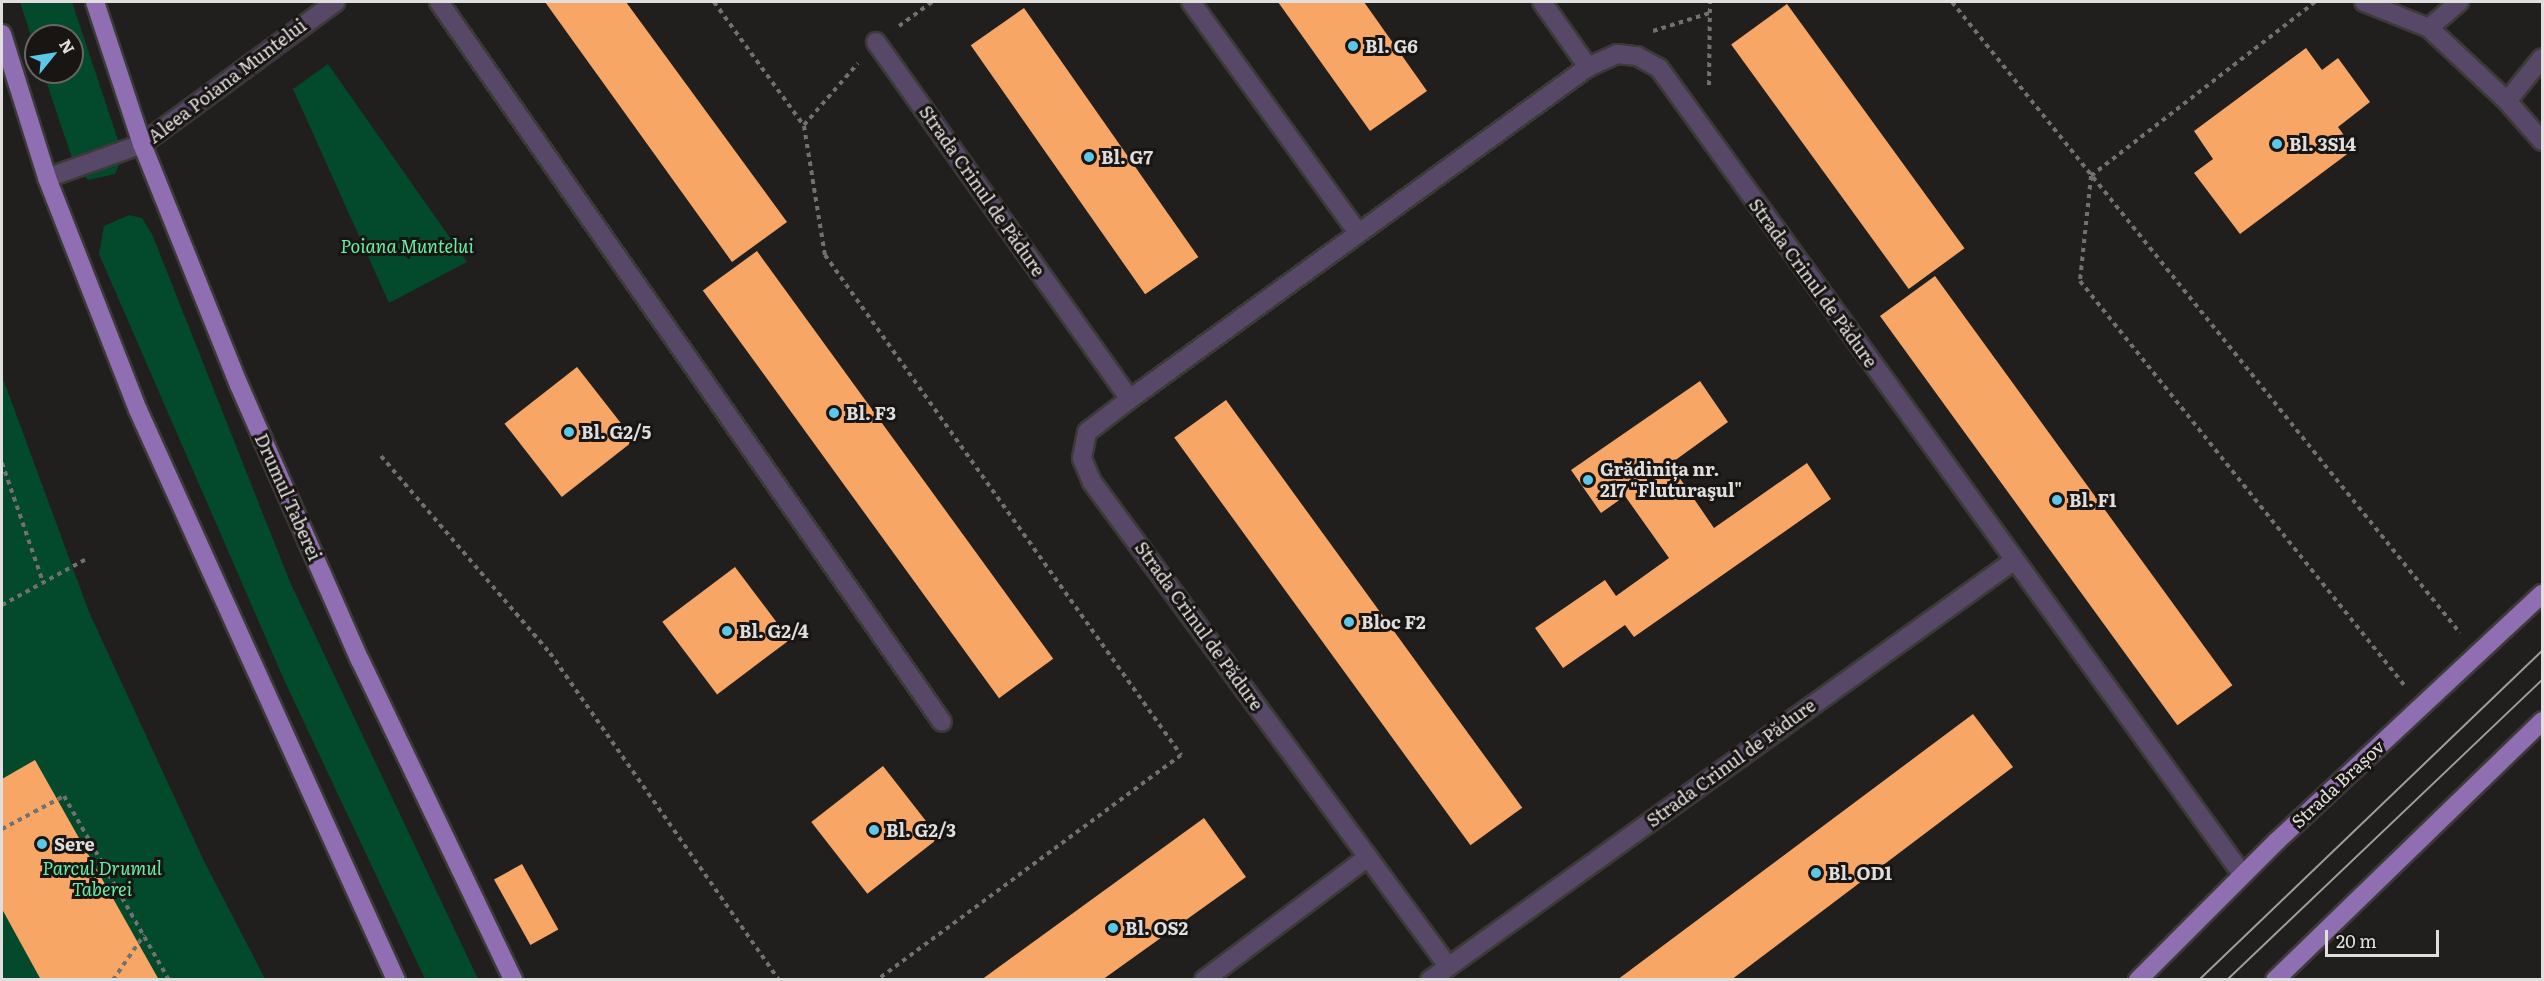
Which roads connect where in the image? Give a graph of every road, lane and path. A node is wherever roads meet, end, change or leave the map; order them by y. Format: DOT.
graph roads {
  1 [pos="96,2"];
  2 [pos="335,2"];
  3 [pos="439,2"];
  4 [pos="714,2"];
  5 [pos="1191,2"];
  6 [pos="1542,2"];
  7 [pos="1710,2"];
  8 [pos="1952,2"];
  9 [pos="2315,2"];
  10 [pos="2364,2"];
  11 [pos="2459,2"];
  12 [pos="1710,13"];
  13 [pos="2429,28"];
  14 [pos="2,34"];
  15 [pos="876,42"];
  16 [pos="1617,54"];
  17 [pos="2542,58"];
  18 [pos="1588,67"];
  19 [pos="2507,100"];
  20 [pos="1707,137"];
  21 [pos="2542,141"];
  22 [pos="142,144"];
  23 [pos="2091,176"];
  24 [pos="47,178"];
  25 [pos="1358,233"];
  26 [pos="1130,399"];
  27 [pos="381,456"];
  28 [pos="2,463"];
  29 [pos="86,559"];
  30 [pos="2014,560"];
  31 [pos="43,582"];
  32 [pos="2542,594"];
  33 [pos="2,605"];
  34 [pos="2478,654"];
  35 [pos="2422,706"];
  36 [pos="942,722"];
  37 [pos="2542,722"];
  38 [pos="2,829"];
  39 [pos="1368,857"];
  40 [pos="2243,875"];
  41 [pos="144,936"];
  42 [pos="1448,966"];
  43 [pos="113,980"];
  44 [pos="169,980"];
  45 [pos="396,980"];
  46 [pos="513,980"];
  47 [pos="779,980"];
  48 [pos="877,980"];
  49 [pos="1204,980"];
  50 [pos="1430,980"];
  51 [pos="2138,980"];
  52 [pos="2275,980"];
  1 -- 22 [label="main road, Drumul Taberei"];
  2 -- 22 [label="street, Aleea Poiana Muntelui"];
  3 -- 36 [label="street"];
  4 -- 48 [label="path"];
  5 -- 25 [label="street"];
  6 -- 18 [label="street"];
  7 -- 12 [label="path"];
  8 -- 23 [label="path"];
  9 -- 23 [label="path"];
  10 -- 13 [label="street"];
  11 -- 13 [label="street"];
  12 -- 16 [label="path"];
  12 -- 20 [label="path"];
  13 -- 19 [label="street"];
  14 -- 24 [label="main road"];
  15 -- 26 [label="street, Strada Crinul de Pădure"];
  16 -- 18 [label="street, Strada Crinul de Pădure"];
  16 -- 20 [label="street, Strada Crinul de Pădure"];
  17 -- 19 [label="street"];
  18 -- 25 [label="street, Strada Crinul de Pădure"];
  19 -- 21 [label="street"];
  20 -- 30 [label="street, Strada Crinul de Pădure"];
  22 -- 24 [label="street, Aleea Poiana Muntelui"];
  22 -- 46 [label="main road, Drumul Taberei"];
  23 -- 34 [label="path"];
  23 -- 35 [label="path"];
  24 -- 45 [label="main road"];
  25 -- 26 [label="street, Strada Crinul de Pădure"];
  26 -- 39 [label="street, Strada Crinul de Pădure"];
  27 -- 47 [label="path"];
  28 -- 31 [label="path"];
  29 -- 31 [label="path"];
  30 -- 40 [label="street, Strada Crinul de Pădure"];
  30 -- 42 [label="street, Strada Crinul de Pădure"];
  31 -- 33 [label="path"];
  32 -- 34 [label="main road, Strada Brașov"];
  34 -- 35 [label="main road, Strada Brașov"];
  35 -- 40 [label="main road, Strada Brașov"];
  37 -- 52 [label="main road"];
  38 -- 41 [label="path"];
  39 -- 42 [label="street, Strada Crinul de Pădure"];
  39 -- 49 [label="street"];
  40 -- 51 [label="main road, Strada Brașov"];
  41 -- 43 [label="path"];
  41 -- 44 [label="path"];
  42 -- 50 [label="street, Strada Crinul de Pădure"];
}
